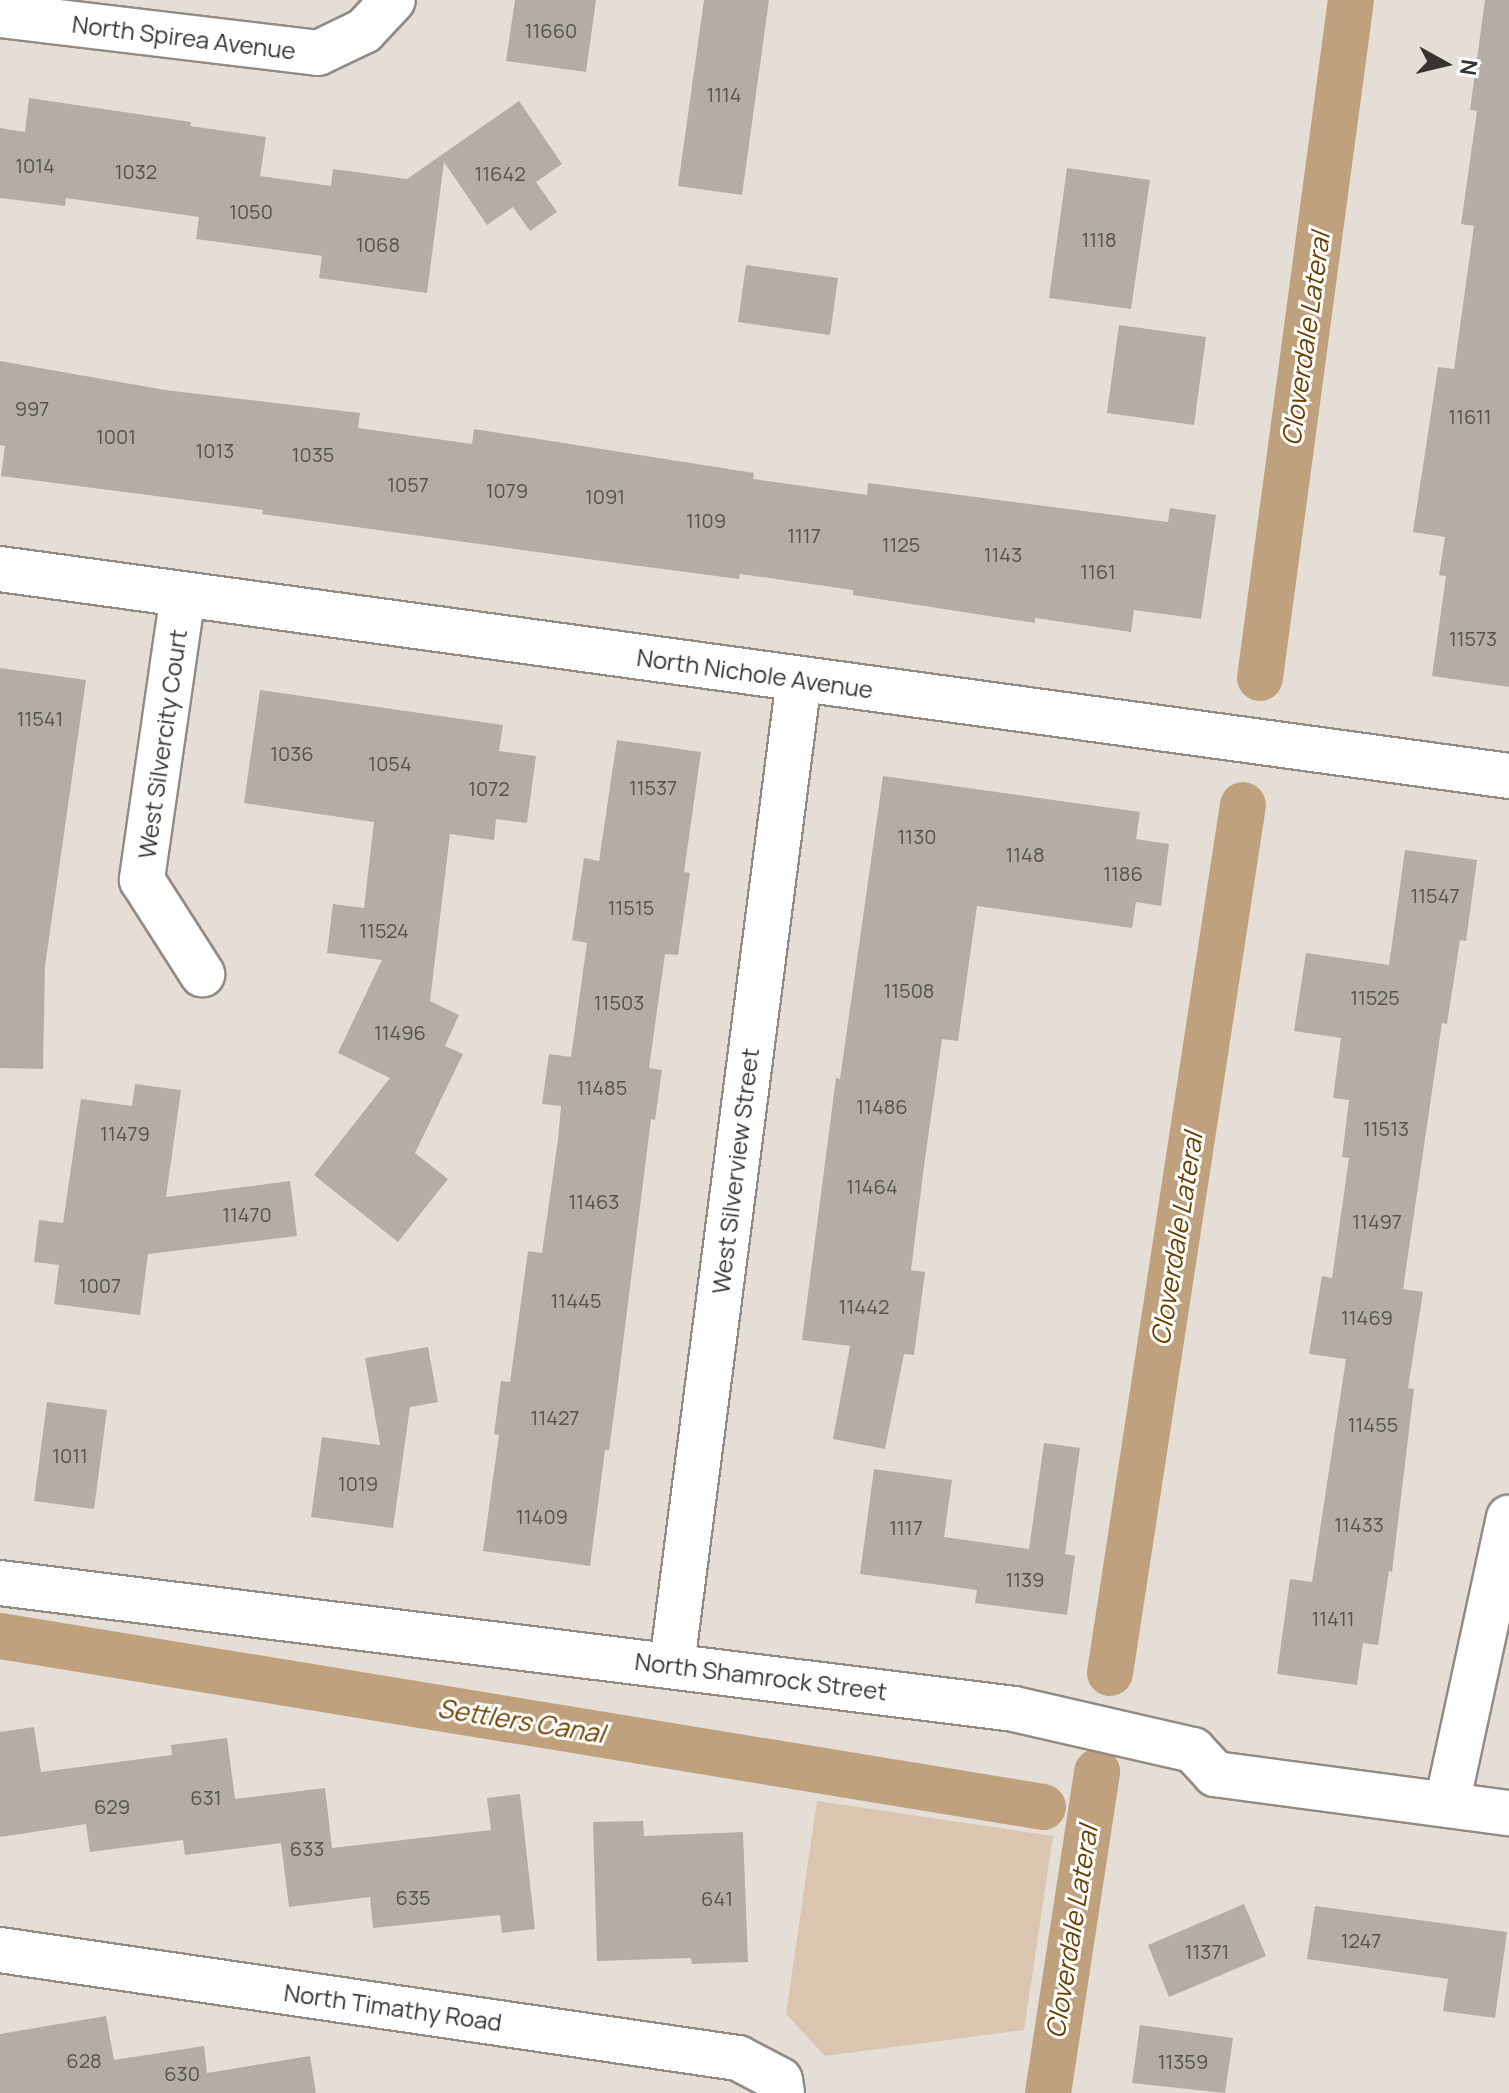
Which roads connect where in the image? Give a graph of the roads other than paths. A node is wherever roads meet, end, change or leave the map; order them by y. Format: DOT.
graph roads {
  1 [pos="393,0"];
  2 [pos="0,15"];
  3 [pos="0,569"];
  4 [pos="183,594"];
  5 [pos="799,679"];
  6 [pos="1509,776"];
  7 [pos="202,974"];
  8 [pos="1509,1518"];
  9 [pos="0,1583"];
  10 [pos="672,1664"];
  11 [pos="1447,1804"];
  12 [pos="1509,1813"];
  13 [pos="0,1950"];
  14 [pos="781,2086"];
  1 -- 2 [label="street, North Spirea Avenue"];
  3 -- 4 [label="street, North Nichole Avenue"];
  4 -- 5 [label="street, North Nichole Avenue"];
  4 -- 7 [label="street, West Silvercity Court"];
  5 -- 6 [label="street, North Nichole Avenue"];
  5 -- 10 [label="street, West Silverview Street"];
  8 -- 11 [label="street"];
  9 -- 10 [label="street, North Shamrock Street"];
  10 -- 11 [label="street, North Shamrock Street"];
  11 -- 12 [label="street, North Shamrock Street"];
  13 -- 14 [label="street, North Timathy Road"];
}
